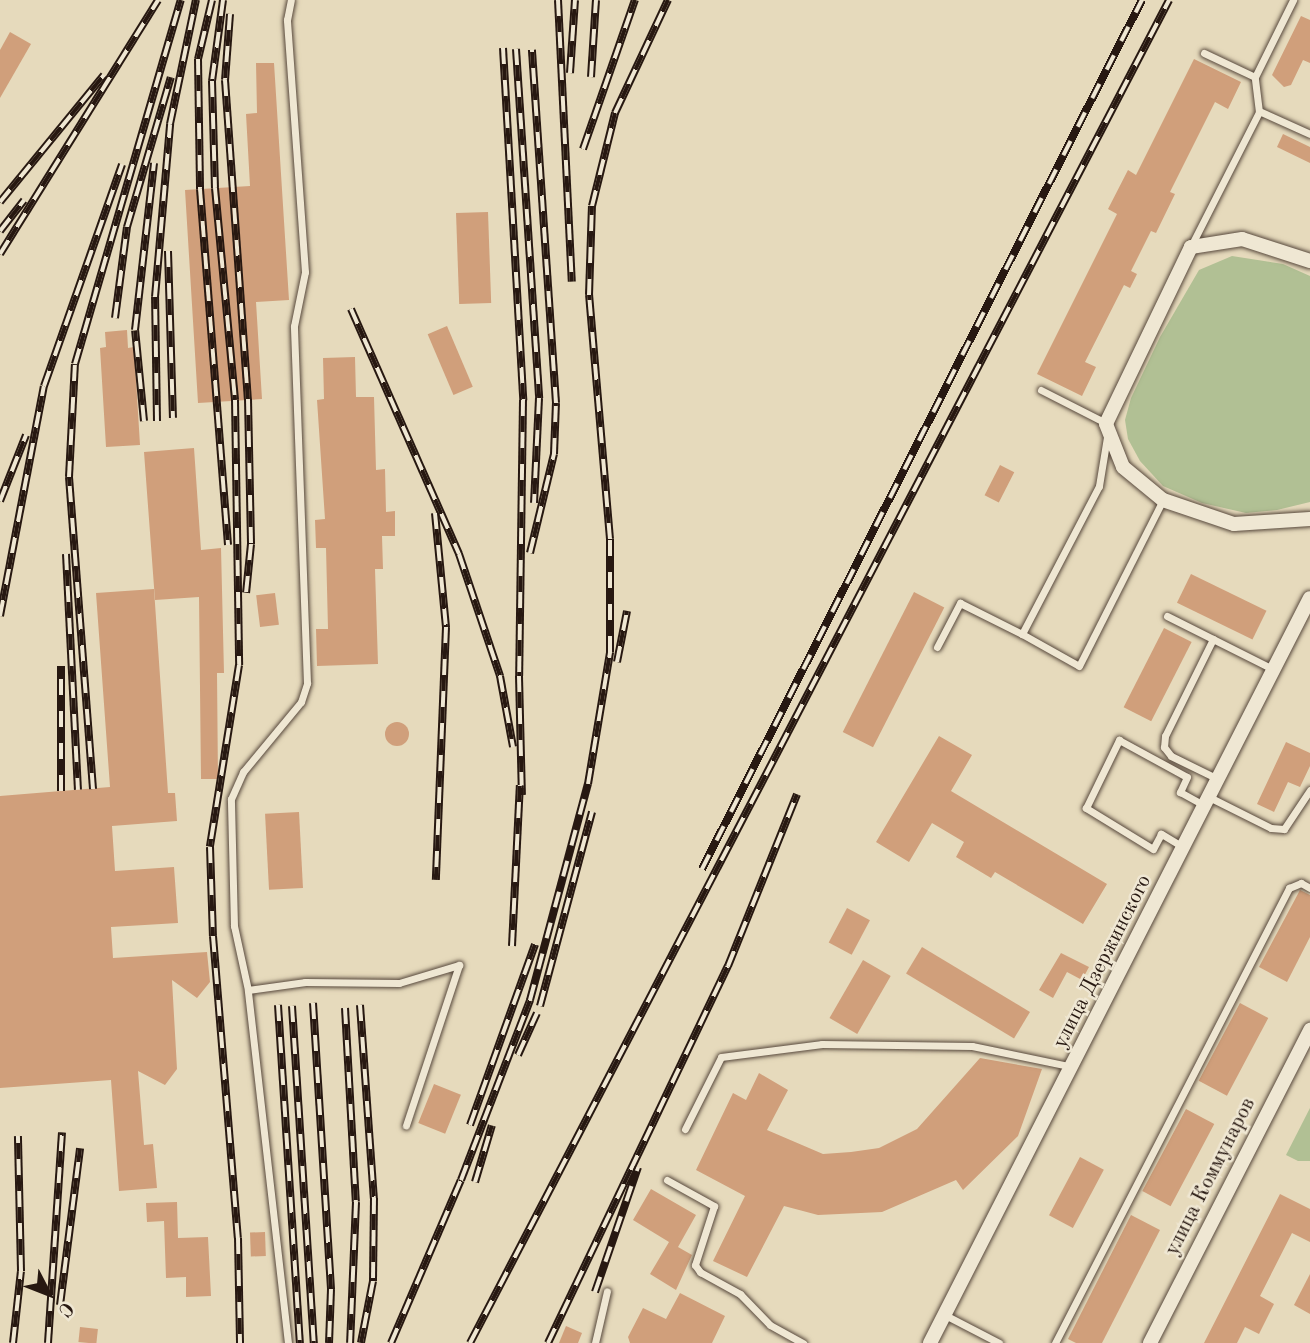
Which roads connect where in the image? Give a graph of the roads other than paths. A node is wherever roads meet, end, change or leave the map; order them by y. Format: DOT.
graph roads {
  1 [pos="291,0"];
  2 [pos="1293,0"];
  3 [pos="1204,53"];
  4 [pos="1255,77"];
  5 [pos="1259,111"];
  6 [pos="1310,134"];
  7 [pos="1191,247"];
  8 [pos="1310,261"];
  9 [pos="1041,390"];
  10 [pos="1107,430"];
  11 [pos="1163,500"];
  12 [pos="1310,519"];
  13 [pos="1310,598"];
  14 [pos="1167,616"];
  15 [pos="1022,634"];
  16 [pos="1213,639"];
  17 [pos="937,648"];
  18 [pos="1274,670"];
  19 [pos="1218,779"];
  20 [pos="1310,790"];
  21 [pos="1207,801"];
  22 [pos="1184,848"];
  23 [pos="1310,888"];
  24 [pos="248,990"];
  25 [pos="1310,1030"];
  26 [pos="1074,1067"];
  27 [pos="406,1125"];
  28 [pos="685,1129"];
  29 [pos="667,1180"];
  30 [pos="607,1290"];
  31 [pos="944,1315"];
  32 [pos="288,1343"];
  33 [pos="595,1343"];
  34 [pos="803,1343"];
  35 [pos="930,1343"];
  36 [pos="999,1343"];
  37 [pos="1055,1343"];
  38 [pos="1150,1343"];
  1 -- 24 [label="lane"];
  2 -- 4 [label="lane"];
  3 -- 4 [label="lane"];
  4 -- 5 [label="lane"];
  5 -- 6 [label="lane"];
  5 -- 7 [label="lane"];
  7 -- 8 [label="street"];
  7 -- 10 [label="street"];
  9 -- 10 [label="lane"];
  10 -- 11 [label="street"];
  10 -- 15 [label="lane"];
  11 -- 12 [label="street"];
  11 -- 15 [label="lane"];
  13 -- 18 [label="street, улица Дзержинского"];
  14 -- 16 [label="lane"];
  15 -- 17 [label="lane"];
  16 -- 18 [label="lane"];
  16 -- 19 [label="lane"];
  18 -- 19 [label="street, улица Дзержинского"];
  19 -- 21 [label="street, улица Дзержинского"];
  20 -- 21 [label="lane"];
  21 -- 22 [label="street, улица Дзержинского"];
  21 -- 22 [label="lane"];
  22 -- 26 [label="street, улица Дзержинского"];
  23 -- 37 [label="lane"];
  24 -- 27 [label="lane"];
  24 -- 32 [label="lane"];
  25 -- 38 [label="street, улица Коммунаров"];
  26 -- 28 [label="lane"];
  26 -- 31 [label="street, улица Дзержинского"];
  29 -- 34 [label="lane"];
  30 -- 33 [label="lane"];
  31 -- 35 [label="street, улица Дзержинского"];
  31 -- 36 [label="lane"];
}
